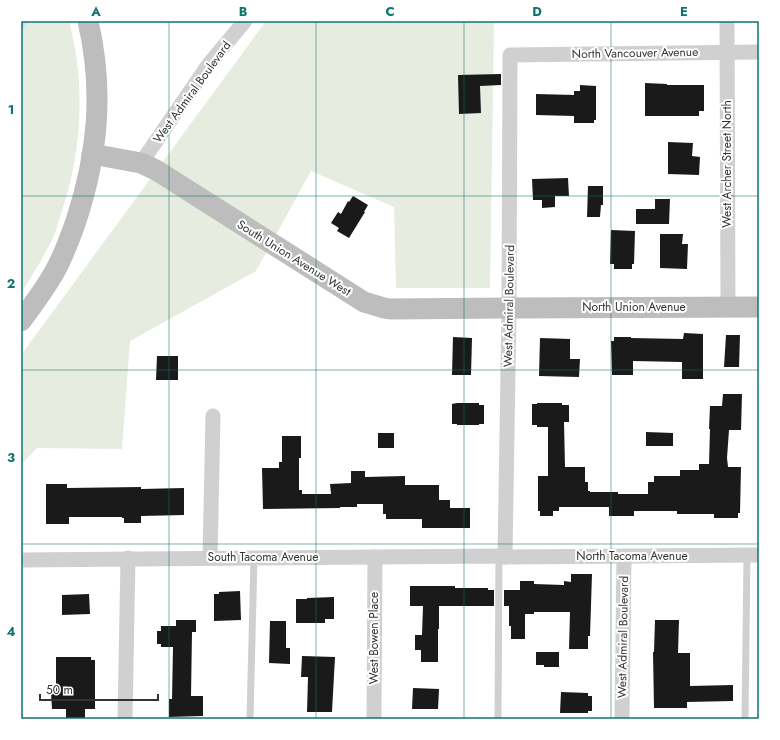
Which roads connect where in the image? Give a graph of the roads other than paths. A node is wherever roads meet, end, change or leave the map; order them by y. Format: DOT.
graph roads {
  1 [pos="88,21"];
  2 [pos="245,21"];
  3 [pos="727,21"];
  4 [pos="727,52"];
  5 [pos="759,52"];
  6 [pos="510,55"];
  7 [pos="92,154"];
  8 [pos="141,163"];
  9 [pos="728,306"];
  10 [pos="759,307"];
  11 [pos="510,308"];
  12 [pos="21,321"];
  13 [pos="213,416"];
  14 [pos="375,556"];
  15 [pos="624,556"];
  16 [pos="753,556"];
  17 [pos="502,557"];
  18 [pos="128,558"];
  19 [pos="210,558"];
  20 [pos="254,558"];
  21 [pos="21,560"];
  22 [pos="125,719"];
  23 [pos="250,719"];
  24 [pos="374,719"];
  25 [pos="498,719"];
  26 [pos="622,719"];
  27 [pos="745,719"];
  1 -- 7 [label="street"];
  2 -- 8 [label="street, West Admiral Boulevard"];
  3 -- 4 [label="street, West Archer Street North"];
  4 -- 5 [label="street, North Vancouver Avenue"];
  4 -- 6 [label="street, North Vancouver Avenue"];
  4 -- 9 [label="street, West Archer Street North"];
  6 -- 11 [label="street, West Admiral Boulevard"];
  7 -- 8 [label="street, South Union Avenue West"];
  7 -- 12 [label="street"];
  8 -- 11 [label="street, South Union Avenue West"];
  9 -- 10 [label="street, North Union Avenue"];
  9 -- 11 [label="street, North Union Avenue"];
  11 -- 17 [label="street, West Admiral Boulevard"];
  13 -- 19 [label="street"];
  14 -- 17 [label="street, South Tacoma Avenue"];
  14 -- 20 [label="street, South Tacoma Avenue"];
  14 -- 24 [label="street, West Bowen Place"];
  15 -- 16 [label="street, North Tacoma Avenue"];
  15 -- 17 [label="street, North Tacoma Avenue"];
  15 -- 26 [label="street, West Admiral Boulevard"];
  16 -- 27 [label="lane"];
  17 -- 25 [label="lane"];
  18 -- 19 [label="street, South Tacoma Avenue"];
  18 -- 21 [label="street, South Tacoma Avenue"];
  18 -- 22 [label="street"];
  19 -- 20 [label="street, South Tacoma Avenue"];
  20 -- 23 [label="lane"];
}
